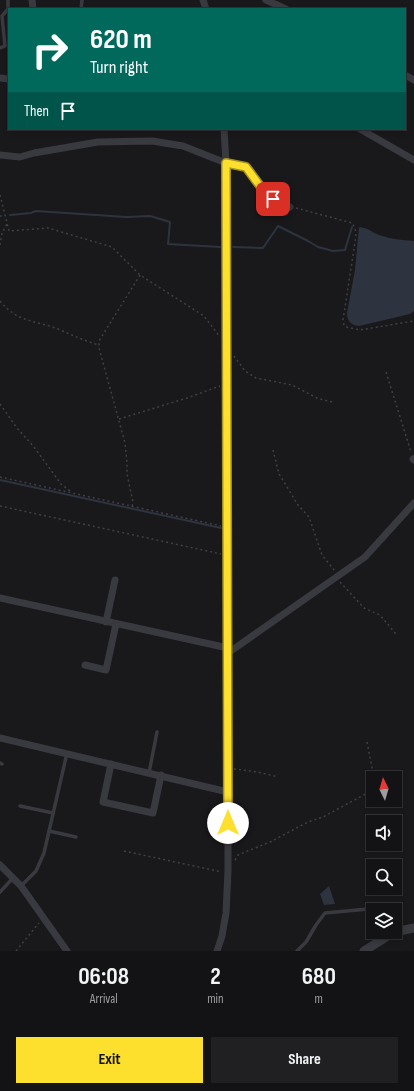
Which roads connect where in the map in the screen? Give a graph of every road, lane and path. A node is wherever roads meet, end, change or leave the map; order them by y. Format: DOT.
graph roads {
  1 [pos="8,0"];
  2 [pos="266,0"];
  3 [pos="284,8"];
  4 [pos="8,10"];
  5 [pos="0,48"];
  6 [pos="224,130"];
  7 [pos="362,130"];
  8 [pos="0,155"];
  9 [pos="414,160"];
  10 [pos="226,163"];
  11 [pos="0,195"];
  12 [pos="290,207"];
  13 [pos="8,224"];
  14 [pos="0,245"];
  15 [pos="140,275"];
  16 [pos="0,301"];
  17 [pos="414,321"];
  18 [pos="99,345"];
  19 [pos="227,348"];
  20 [pos="386,372"];
  21 [pos="227,384"];
  22 [pos="332,402"];
  23 [pos="0,404"];
  24 [pos="119,419"];
  25 [pos="273,450"];
  26 [pos="414,460"];
  27 [pos="0,476"];
  28 [pos="71,492"];
  29 [pos="414,503"];
  30 [pos="0,506"];
  31 [pos="132,506"];
  32 [pos="227,527"];
  33 [pos="227,556"];
  34 [pos="337,576"];
  35 [pos="115,580"];
  36 [pos="0,598"];
  37 [pos="106,622"];
  38 [pos="116,624"];
  39 [pos="396,634"];
  40 [pos="228,650"];
  41 [pos="85,665"];
  42 [pos="157,732"];
  43 [pos="0,738"];
  44 [pos="367,742"];
  45 [pos="67,753"];
  46 [pos="111,764"];
  47 [pos="228,768"];
  48 [pos="373,771"];
  49 [pos="149,773"];
  50 [pos="161,775"];
  51 [pos="278,777"];
  52 [pos="228,792"];
  53 [pos="366,794"];
  54 [pos="20,806"];
  55 [pos="53,813"];
  56 [pos="49,831"];
  57 [pos="76,837"];
  58 [pos="124,851"];
  59 [pos="0,865"];
  60 [pos="235,867"];
  61 [pos="228,873"];
  62 [pos="13,877"];
  63 [pos="21,886"];
  64 [pos="0,892"];
  65 [pos="366,909"];
  66 [pos="44,917"];
  67 [pos="414,928"];
  68 [pos="402,930"];
  69 [pos="382,939"];
  70 [pos="16,951"];
  71 [pos="67,951"];
  72 [pos="217,951"];
  73 [pos="297,951"];
  74 [pos="364,951"];
  1 -- 4 [label="lane"];
  2 -- 3 [label="street"];
  4 -- 5 [label="lane"];
  6 -- 10 [label="street"];
  7 -- 9 [label="street"];
  8 -- 10 [label="street"];
  10 -- 12 [label="street"];
  10 -- 19 [label="street"];
  11 -- 13 [label="path"];
  12 -- 17 [label="path"];
  13 -- 14 [label="path"];
  13 -- 15 [label="path"];
  15 -- 18 [label="path"];
  15 -- 19 [label="path"];
  16 -- 18 [label="path"];
  18 -- 24 [label="path"];
  19 -- 21 [label="street"];
  19 -- 22 [label="path"];
  20 -- 26 [label="path"];
  21 -- 24 [label="path"];
  21 -- 32 [label="street"];
  23 -- 28 [label="path"];
  24 -- 31 [label="path"];
  25 -- 34 [label="path"];
  27 -- 28 [label="path"];
  28 -- 31 [label="path"];
  29 -- 34 [label="street"];
  30 -- 33 [label="path"];
  31 -- 32 [label="path"];
  32 -- 33 [label="street"];
  33 -- 40 [label="street"];
  34 -- 39 [label="path"];
  34 -- 40 [label="street"];
  35 -- 37 [label="street"];
  36 -- 37 [label="street"];
  37 -- 38 [label="street"];
  38 -- 40 [label="street"];
  38 -- 41 [label="street"];
  40 -- 47 [label="street"];
  42 -- 49 [label="lane"];
  43 -- 45 [label="street"];
  44 -- 48 [label="path"];
  45 -- 46 [label="street"];
  45 -- 55 [label="lane"];
  46 -- 49 [label="street"];
  46 -- 50 [label="street"];
  47 -- 51 [label="path"];
  47 -- 52 [label="street"];
  49 -- 50 [label="street"];
  50 -- 52 [label="street"];
  52 -- 61 [label="street"];
  53 -- 60 [label="path"];
  54 -- 55 [label="lane"];
  55 -- 56 [label="lane"];
  56 -- 57 [label="lane"];
  56 -- 63 [label="lane"];
  58 -- 61 [label="path"];
  59 -- 62 [label="street"];
  61 -- 72 [label="street"];
  62 -- 63 [label="street"];
  62 -- 64 [label="lane"];
  63 -- 66 [label="street"];
  65 -- 73 [label="lane"];
  66 -- 70 [label="path"];
  66 -- 71 [label="street"];
  67 -- 68 [label="street"];
  69 -- 74 [label="street"];
}
